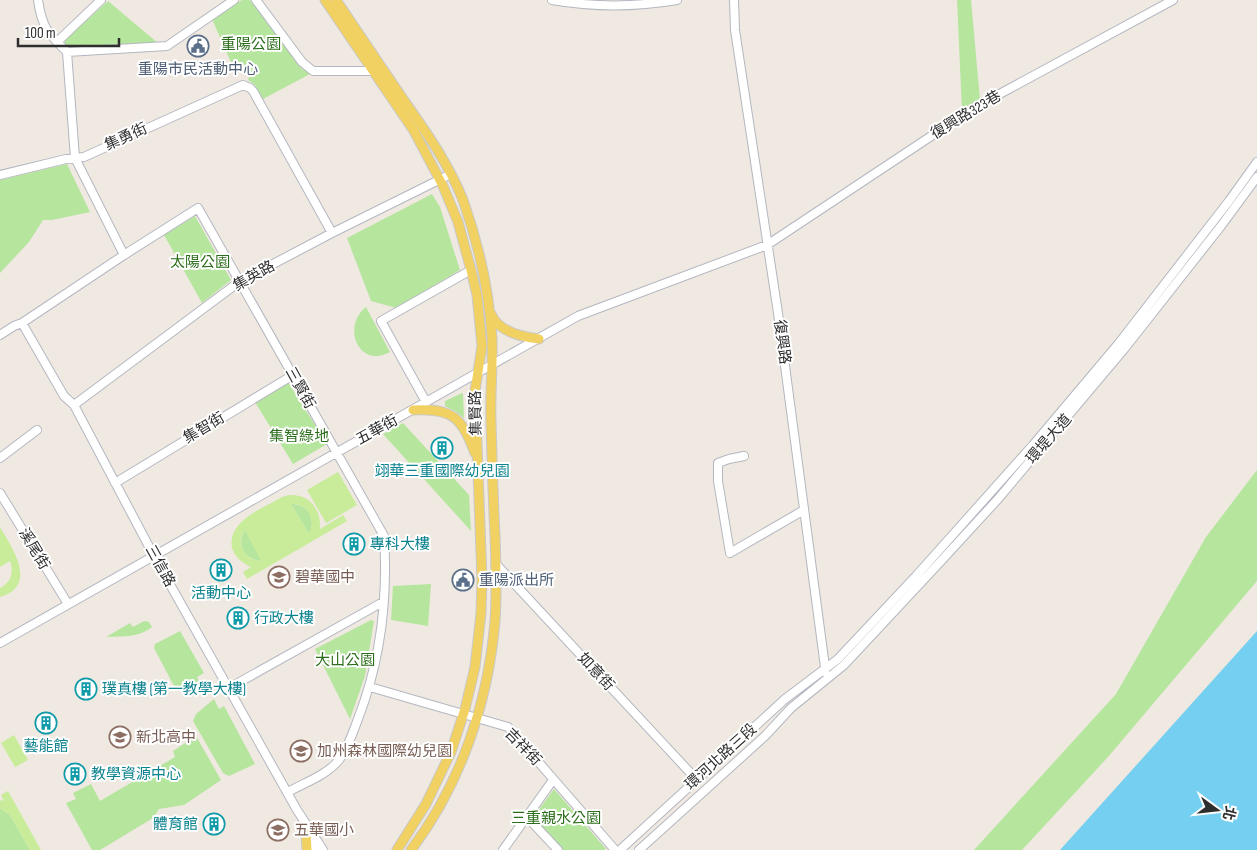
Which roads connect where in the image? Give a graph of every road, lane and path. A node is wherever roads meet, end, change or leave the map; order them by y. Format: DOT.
graph roads {
  1 [pos="38,0"];
  2 [pos="101,0"];
  3 [pos="234,0"];
  4 [pos="256,0"];
  5 [pos="325,0"];
  6 [pos="336,0"];
  7 [pos="552,0"];
  8 [pos="677,0"];
  9 [pos="734,0"];
  10 [pos="1173,0"];
  11 [pos="57,42"];
  12 [pos="67,52"];
  13 [pos="372,71"];
  14 [pos="75,158"];
  15 [pos="1257,162"];
  16 [pos="450,174"];
  17 [pos="0,175"];
  18 [pos="1257,177"];
  19 [pos="440,179"];
  20 [pos="332,233"];
  21 [pos="767,246"];
  22 [pos="124,255"];
  23 [pos="471,270"];
  24 [pos="240,282"];
  25 [pos="489,309"];
  26 [pos="22,323"];
  27 [pos="0,335"];
  28 [pos="539,339"];
  29 [pos="1122,346"];
  30 [pos="492,364"];
  31 [pos="477,374"];
  32 [pos="293,375"];
  33 [pos="426,402"];
  34 [pos="74,405"];
  35 [pos="1069,409"];
  36 [pos="413,410"];
  37 [pos="37,430"];
  38 [pos="336,453"];
  39 [pos="744,456"];
  40 [pos="0,458"];
  41 [pos="478,461"];
  42 [pos="115,482"];
  43 [pos="0,493"];
  44 [pos="804,510"];
  45 [pos="154,556"];
  46 [pos="496,564"];
  47 [pos="384,602"];
  48 [pos="68,604"];
  49 [pos="0,643"];
  50 [pos="825,667"];
  51 [pos="822,684"];
  52 [pos="370,686"];
  53 [pos="228,688"];
  54 [pos="463,714"];
  55 [pos="477,718"];
  56 [pos="726,753"];
  57 [pos="735,763"];
  58 [pos="554,780"];
  59 [pos="697,780"];
  60 [pos="288,792"];
  61 [pos="298,810"];
  62 [pos="527,816"];
  63 [pos="306,833"];
  64 [pos="308,850"];
  65 [pos="315,850"];
  66 [pos="323,850"];
  67 [pos="397,850"];
  68 [pos="411,850"];
  69 [pos="503,850"];
  70 [pos="558,850"];
  71 [pos="615,850"];
  72 [pos="620,850"];
  73 [pos="639,850"];
  1 -- 11 [label="street"];
  2 -- 11 [label="street"];
  3 -- 12 [label="street"];
  4 -- 13 [label="street"];
  5 -- 13 [label="main road, 集賢路"];
  6 -- 16 [label="main road, 集賢路"];
  7 -- 8 [label="street"];
  9 -- 21 [label="street, 復興路"];
  10 -- 21 [label="street, 復興路323巷"];
  11 -- 12 [label="street"];
  12 -- 14 [label="street"];
  13 -- 19 [label="main road, 集賢路"];
  14 -- 17 [label="street, 集勇街"];
  14 -- 20 [label="street, 集勇街"];
  14 -- 22 [label="street"];
  15 -- 29 [label="street, 環堤大道"];
  16 -- 19 [label="street, 集英路"];
  16 -- 25 [label="main road, 集賢路"];
  18 -- 29 [label="street, 環堤大道"];
  19 -- 20 [label="street, 集英路"];
  19 -- 23 [label="main road, 集賢路"];
  20 -- 24 [label="street, 集英路"];
  21 -- 28 [label="street, 五華街"];
  21 -- 44 [label="street, 復興路"];
  22 -- 24 [label="street, 三賢街"];
  22 -- 26 [label="street"];
  23 -- 31 [label="main road, 集賢路"];
  23 -- 33 [label="street"];
  24 -- 32 [label="street, 三賢街"];
  24 -- 34 [label="street, 集英路"];
  25 -- 28 [label="main road"];
  25 -- 30 [label="main road, 集賢路"];
  26 -- 27 [label="street"];
  26 -- 34 [label="street, 三信路"];
  28 -- 30 [label="street, 五華街"];
  29 -- 35 [label="street, 環堤大道"];
  30 -- 31 [label="street, 五華街"];
  30 -- 46 [label="main road, 集賢路"];
  31 -- 33 [label="street, 五華街"];
  31 -- 41 [label="main road, 集賢路"];
  32 -- 38 [label="street, 三賢街"];
  32 -- 42 [label="street, 集智街"];
  33 -- 36 [label="street, 五華街"];
  34 -- 42 [label="street, 三信路"];
  35 -- 50 [label="street, 環堤大道"];
  35 -- 51 [label="street, 環堤大道"];
  36 -- 38 [label="street, 五華街"];
  36 -- 41 [label="main road"];
  37 -- 40 [label="street"];
  38 -- 45 [label="street, 五華街"];
  38 -- 47 [label="street, 三賢街"];
  39 -- 44 [label="street"];
  41 -- 54 [label="main road, 集賢路"];
  42 -- 45 [label="street, 三信路"];
  43 -- 48 [label="street, 溪尾街"];
  44 -- 50 [label="street, 復興路"];
  45 -- 48 [label="street, 五華街"];
  45 -- 53 [label="street, 三信路"];
  46 -- 55 [label="main road, 集賢路"];
  46 -- 59 [label="street, 如意街"];
  47 -- 52 [label="street, 三賢街"];
  47 -- 53 [label="street"];
  48 -- 49 [label="street, 五華街"];
  50 -- 51 [label="street, 復興路"];
  50 -- 56 [label="street, 環河北路三段"];
  51 -- 57 [label="street, 環河北路三段"];
  52 -- 54 [label="street, 吉祥街"];
  52 -- 60 [label="street, 三賢街"];
  53 -- 60 [label="street, 三信路"];
  54 -- 55 [label="street, 吉祥街"];
  54 -- 67 [label="main road, 集賢路"];
  55 -- 58 [label="street, 吉祥街"];
  55 -- 68 [label="main road, 集賢路"];
  56 -- 57 [label="street"];
  56 -- 59 [label="street, 環河北路三段"];
  57 -- 73 [label="street, 環河北路三段"];
  58 -- 62 [label="street"];
  58 -- 71 [label="street, 吉祥街"];
  59 -- 72 [label="street, 環河北路三段"];
  60 -- 61 [label="street, 三信路"];
  61 -- 63 [label="street, 三信路"];
  61 -- 66 [label="street, 三信路"];
  62 -- 69 [label="street"];
  62 -- 70 [label="street"];
  63 -- 64 [label="main road"];
  63 -- 65 [label="street, 三信路"];
}
